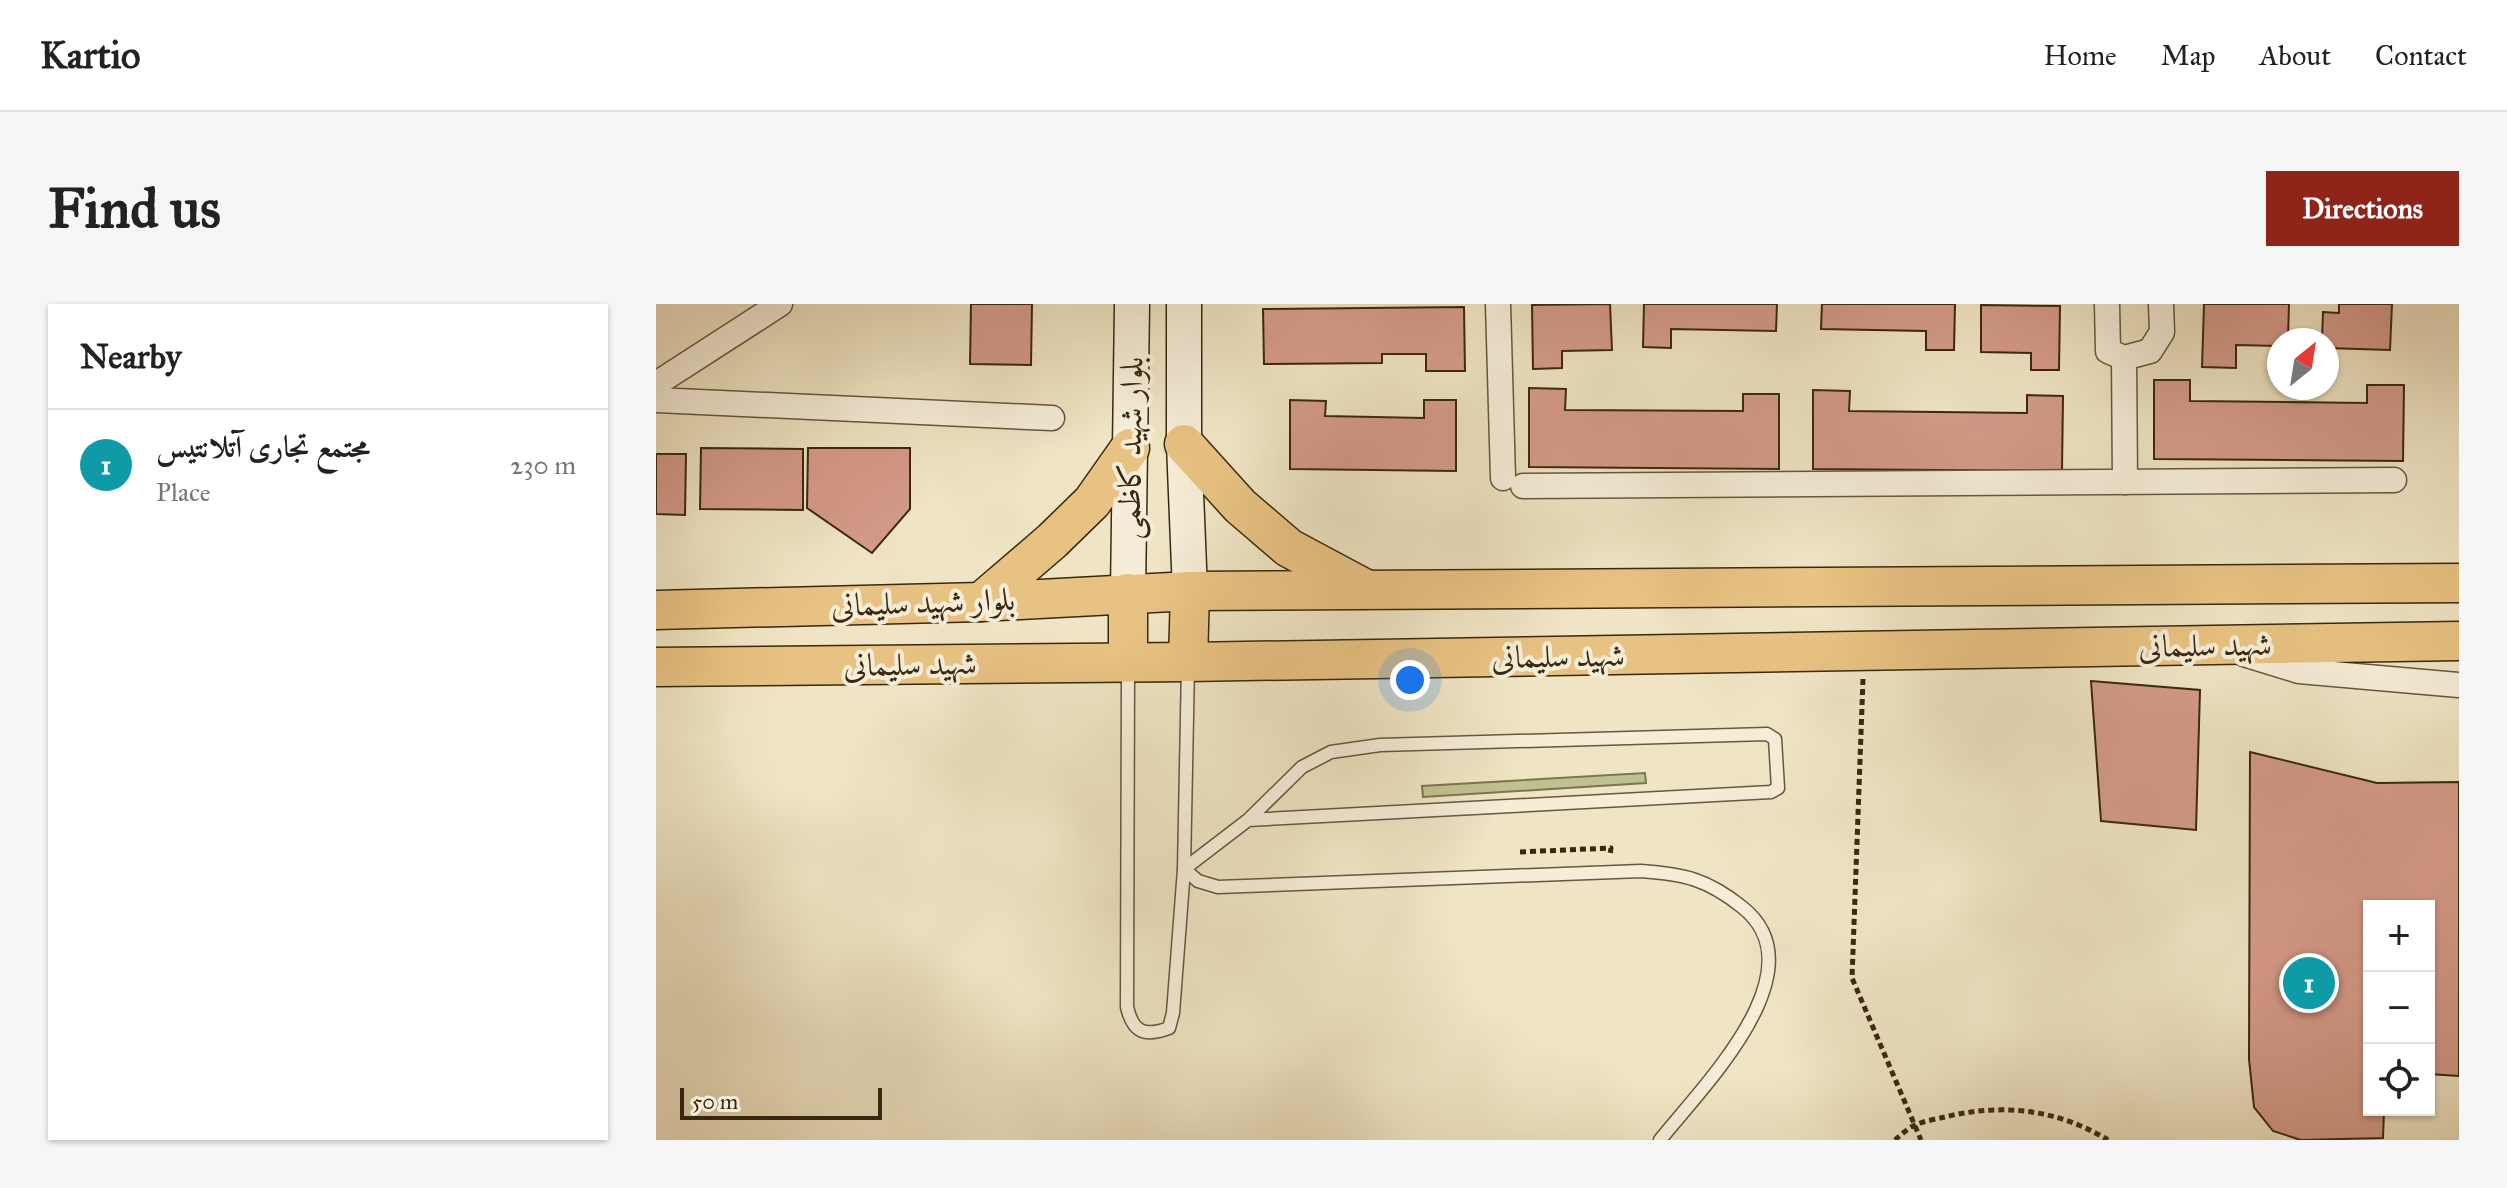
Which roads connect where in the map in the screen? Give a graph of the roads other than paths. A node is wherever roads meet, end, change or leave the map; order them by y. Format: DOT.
graph roads {
  1 [pos="780,304"];
  2 [pos="1132,304"];
  3 [pos="1184,304"];
  4 [pos="1498,304"];
  5 [pos="2107,304"];
  6 [pos="2161,304"];
  7 [pos="2124,358"];
  8 [pos="656,384"];
  9 [pos="656,400"];
  10 [pos="1052,418"];
  11 [pos="1184,444"];
  12 [pos="1130,448"];
  13 [pos="2394,480"];
  14 [pos="2125,482"];
  15 [pos="1129,507"];
  16 [pos="1186,508"];
  17 [pos="2459,583"];
  18 [pos="1368,590"];
  19 [pos="1190,591"];
  20 [pos="1128,593"];
  21 [pos="981,602"];
  22 [pos="656,610"];
  23 [pos="2459,641"];
  24 [pos="2211,645"];
  25 [pos="1128,662"];
  26 [pos="1188,662"];
  27 [pos="656,667"];
  28 [pos="2459,685"];
  29 [pos="1248,820"];
  30 [pos="1184,869"];
  31 [pos="1660,1140"];
  1 -- 8 [label="street"];
  2 -- 12 [label="main road, بلوار شهید کاظمی"];
  3 -- 11 [label="main road, بلوار شهید کاظمی"];
  4 -- 14 [label="street"];
  5 -- 7 [label="street"];
  6 -- 7 [label="street"];
  7 -- 14 [label="street"];
  9 -- 10 [label="street"];
  11 -- 16 [label="main road, بلوار شهید کاظمی"];
  11 -- 18 [label="main road"];
  12 -- 15 [label="main road, بلوار شهید کاظمی"];
  12 -- 21 [label="main road"];
  13 -- 14 [label="street"];
  15 -- 16 [label="main road"];
  15 -- 20 [label="main road, بلوار شهید کاظمی"];
  16 -- 19 [label="main road, بلوار شهید کاظمی"];
  17 -- 18 [label="main road, شهید سلیمانی"];
  18 -- 19 [label="main road, شهید سلیمانی"];
  19 -- 20 [label="main road, بلوار شهید سلیمانی"];
  19 -- 26 [label="main road"];
  20 -- 21 [label="main road, بلوار شهید سلیمانی"];
  20 -- 25 [label="main road"];
  21 -- 22 [label="main road, بلوار شهید سلیمانی"];
  23 -- 24 [label="main road, شهید سلیمانی"];
  24 -- 26 [label="main road, شهید سلیمانی"];
  24 -- 28 [label="street"];
  25 -- 26 [label="main road, شهید سلیمانی"];
  25 -- 27 [label="main road, شهید سلیمانی"];
  25 -- 30 [label="lane"];
  26 -- 30 [label="lane"];
  29 -- 29 [label="lane"];
  29 -- 30 [label="lane"];
  30 -- 31 [label="lane"];
}
